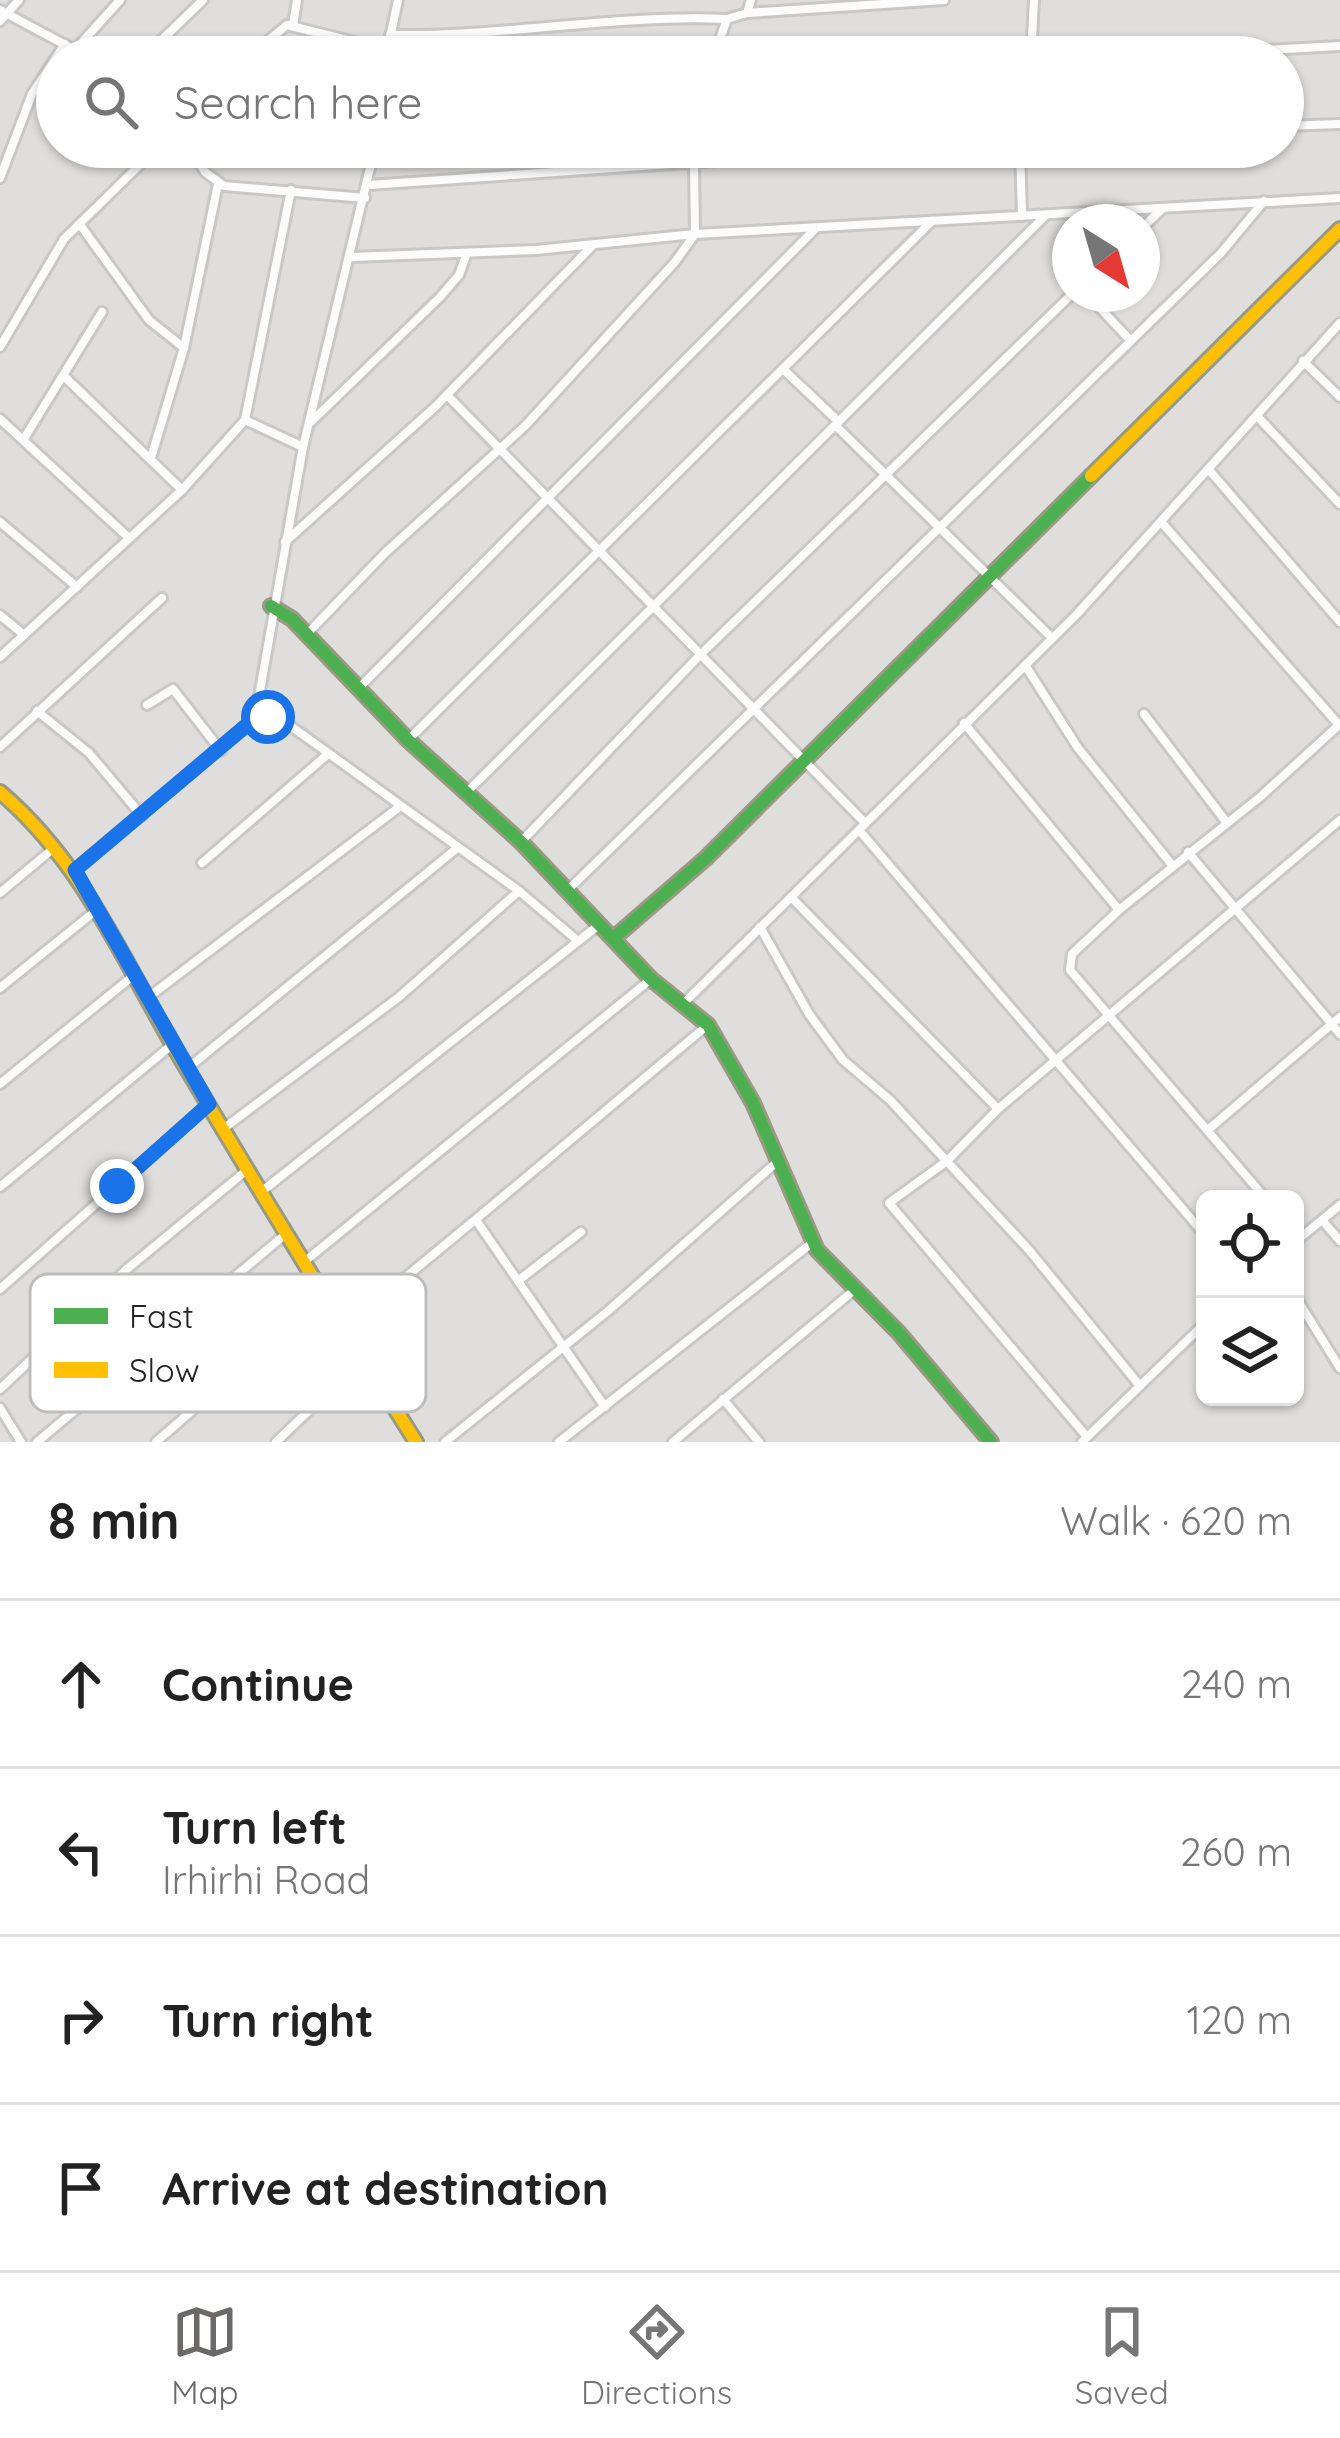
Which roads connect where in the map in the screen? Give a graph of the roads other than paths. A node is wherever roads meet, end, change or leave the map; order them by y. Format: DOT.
graph roads {
  1 [pos="19,0"];
  2 [pos="120,0"];
  3 [pos="203,0"];
  4 [pos="297,0"];
  5 [pos="398,0"];
  6 [pos="751,0"];
  7 [pos="944,0"];
  8 [pos="1034,0"];
  9 [pos="746,13"];
  10 [pos="2,14"];
  11 [pos="727,19"];
  12 [pos="293,25"];
  13 [pos="390,35"];
  14 [pos="48,36"];
  15 [pos="88,36"];
  16 [pos="166,36"];
  17 [pos="268,36"];
  18 [pos="329,36"];
  19 [pos="721,36"];
  20 [pos="1032,36"];
  21 [pos="1340,46"];
  22 [pos="1304,48"];
  23 [pos="36,88"];
  24 [pos="1340,124"];
  25 [pos="1304,125"];
  26 [pos="138,168"];
  27 [pos="206,168"];
  28 [pos="372,168"];
  29 [pos="635,168"];
  30 [pos="698,168"];
  31 [pos="1021,168"];
  32 [pos="0,178"];
  33 [pos="218,184"];
  34 [pos="369,185"];
  35 [pos="291,190"];
  36 [pos="1340,197"];
  37 [pos="365,198"];
  38 [pos="1264,201"];
  39 [pos="1162,209"];
  40 [pos="1046,215"];
  41 [pos="1022,216"];
  42 [pos="933,220"];
  43 [pos="81,226"];
  44 [pos="816,228"];
  45 [pos="1340,229"];
  46 [pos="695,234"];
  47 [pos="594,244"];
  48 [pos="467,253"];
  49 [pos="352,257"];
  50 [pos="102,312"];
  51 [pos="1054,312"];
  52 [pos="1104,312"];
  53 [pos="1340,323"];
  54 [pos="1129,339"];
  55 [pos="0,346"];
  56 [pos="184,348"];
  57 [pos="1303,361"];
  58 [pos="784,370"];
  59 [pos="66,378"];
  60 [pos="447,395"];
  61 [pos="1340,397"];
  62 [pos="1257,416"];
  63 [pos="0,419"];
  64 [pos="245,420"];
  65 [pos="309,423"];
  66 [pos="837,423"];
  67 [pos="25,437"];
  68 [pos="302,447"];
  69 [pos="497,452"];
  70 [pos="151,458"];
  71 [pos="1210,472"];
  72 [pos="889,475"];
  73 [pos="182,490"];
  74 [pos="547,501"];
  75 [pos="1340,504"];
  76 [pos="0,522"];
  77 [pos="940,523"];
  78 [pos="1163,524"];
  79 [pos="129,538"];
  80 [pos="282,544"];
  81 [pos="596,548"];
  82 [pos="989,573"];
  83 [pos="77,587"];
  84 [pos="162,598"];
  85 [pos="650,604"];
  86 [pos="271,606"];
  87 [pos="0,615"];
  88 [pos="1340,622"];
  89 [pos="307,634"];
  90 [pos="24,635"];
  91 [pos="1052,638"];
  92 [pos="699,656"];
  93 [pos="0,657"];
  94 [pos="1025,664"];
  95 [pos="358,689"];
  96 [pos="147,705"];
  97 [pos="753,706"];
  98 [pos="37,711"];
  99 [pos="1144,714"];
  100 [pos="254,719"];
  101 [pos="964,723"];
  102 [pos="1340,725"];
  103 [pos="408,740"];
  104 [pos="0,747"];
  105 [pos="221,751"];
  106 [pos="328,754"];
  107 [pos="804,760"];
  108 [pos="469,790"];
  109 [pos="0,792"];
  110 [pos="398,808"];
  111 [pos="142,816"];
  112 [pos="1340,820"];
  113 [pos="1228,823"];
  114 [pos="862,826"];
  115 [pos="521,842"];
  116 [pos="56,847"];
  117 [pos="456,849"];
  118 [pos="1188,852"];
  119 [pos="202,863"];
  120 [pos="1172,865"];
  121 [pos="75,870"];
  122 [pos="568,890"];
  123 [pos="519,891"];
  124 [pos="0,893"];
  125 [pos="791,897"];
  126 [pos="1119,910"];
  127 [pos="1236,911"];
  128 [pos="94,912"];
  129 [pos="602,923"];
  130 [pos="760,927"];
  131 [pos="615,937"];
  132 [pos="578,941"];
  133 [pos="134,976"];
  134 [pos="651,979"];
  135 [pos="0,988"];
  136 [pos="146,999"];
  137 [pos="685,1002"];
  138 [pos="1108,1016"];
  139 [pos="1340,1017"];
  140 [pos="1331,1024"];
  141 [pos="708,1025"];
  142 [pos="1340,1034"];
  143 [pos="172,1044"];
  144 [pos="1053,1063"];
  145 [pos="188,1068"];
  146 [pos="0,1084"];
  147 [pos="209,1104"];
  148 [pos="998,1109"];
  149 [pos="223,1129"];
  150 [pos="1209,1129"];
  151 [pos="779,1160"];
  152 [pos="947,1161"];
  153 [pos="247,1170"];
  154 [pos="0,1187"];
  155 [pos="1259,1190"];
  156 [pos="261,1192"];
  157 [pos="1340,1205"];
  158 [pos="1322,1220"];
  159 [pos="478,1222"];
  160 [pos="1196,1225"];
  161 [pos="288,1232"];
  162 [pos="581,1232"];
  163 [pos="1304,1233"];
  164 [pos="1340,1241"];
  165 [pos="813,1242"];
  166 [pos="304,1262"];
  167 [pos="122,1274"];
  168 [pos="238,1274"];
  169 [pos="312,1274"];
  170 [pos="412,1274"];
  171 [pos="519,1280"];
  172 [pos="0,1289"];
  173 [pos="853,1291"];
  174 [pos="1296,1298"];
  175 [pos="1196,1331"];
  176 [pos="564,1346"];
  177 [pos="30,1361"];
  178 [pos="1340,1368"];
  179 [pos="1140,1386"];
  180 [pos="0,1389"];
  181 [pos="723,1399"];
  182 [pos="604,1407"];
  183 [pos="73,1412"];
  184 [pos="190,1412"];
  185 [pos="307,1412"];
  186 [pos="397,1412"];
  187 [pos="1,1413"];
  188 [pos="1084,1439"];
  189 [pos="21,1442"];
  190 [pos="37,1442"];
  191 [pos="156,1442"];
  192 [pos="276,1442"];
  193 [pos="416,1442"];
  194 [pos="445,1442"];
  195 [pos="559,1442"];
  196 [pos="673,1442"];
  197 [pos="760,1442"];
  198 [pos="991,1442"];
  1 -- 10 [label="street"];
  2 -- 15 [label="street"];
  3 -- 16 [label="street"];
  4 -- 12 [label="street"];
  5 -- 13 [label="street"];
  6 -- 9 [label="street"];
  7 -- 9 [label="street"];
  8 -- 20 [label="street"];
  9 -- 11 [label="street"];
  10 -- 14 [label="street"];
  11 -- 13 [label="street"];
  11 -- 19 [label="street"];
  12 -- 17 [label="street"];
  12 -- 18 [label="street"];
  21 -- 22 [label="street"];
  23 -- 32 [label="street"];
  24 -- 25 [label="street"];
  26 -- 43 [label="street"];
  27 -- 33 [label="street"];
  28 -- 34 [label="street"];
  29 -- 34 [label="street"];
  30 -- 46 [label="street"];
  31 -- 41 [label="street"];
  33 -- 35 [label="street"];
  33 -- 56 [label="street"];
  34 -- 37 [label="street"];
  35 -- 37 [label="street"];
  35 -- 64 [label="street"];
  36 -- 38 [label="street"];
  37 -- 49 [label="street"];
  38 -- 39 [label="street"];
  38 -- 54 [label="street"];
  39 -- 40 [label="street"];
  40 -- 41 [label="street"];
  40 -- 66 [label="street"];
  41 -- 42 [label="street"];
  42 -- 44 [label="street"];
  42 -- 58 [label="street"];
  43 -- 55 [label="street"];
  43 -- 56 [label="street"];
  44 -- 46 [label="street"];
  44 -- 74 [label="street"];
  45 -- 82 [label="street"];
  46 -- 47 [label="street"];
  46 -- 69 [label="street"];
  47 -- 48 [label="street"];
  47 -- 60 [label="street"];
  48 -- 49 [label="street"];
  48 -- 65 [label="street"];
  49 -- 65 [label="street"];
  50 -- 59 [label="street"];
  51 -- 72 [label="street"];
  52 -- 54 [label="street"];
  53 -- 57 [label="street"];
  54 -- 77 [label="street"];
  56 -- 70 [label="street"];
  57 -- 61 [label="street"];
  57 -- 62 [label="street"];
  58 -- 66 [label="street"];
  58 -- 81 [label="street"];
  59 -- 67 [label="street"];
  59 -- 70 [label="street"];
  60 -- 69 [label="street"];
  60 -- 80 [label="street"];
  62 -- 71 [label="street"];
  62 -- 75 [label="street"];
  63 -- 67 [label="street"];
  64 -- 68 [label="street"];
  64 -- 73 [label="street"];
  65 -- 68 [label="street"];
  66 -- 72 [label="street"];
  66 -- 85 [label="street"];
  67 -- 79 [label="street"];
  68 -- 80 [label="street"];
  69 -- 74 [label="street"];
  69 -- 89 [label="street"];
  70 -- 73 [label="street"];
  71 -- 78 [label="street"];
  71 -- 88 [label="street"];
  72 -- 77 [label="street"];
  72 -- 92 [label="street"];
  73 -- 79 [label="street"];
  74 -- 81 [label="street"];
  74 -- 95 [label="street"];
  76 -- 83 [label="street"];
  77 -- 82 [label="street"];
  77 -- 97 [label="street"];
  78 -- 91 [label="street"];
  78 -- 102 [label="street"];
  79 -- 83 [label="street"];
  80 -- 86 [label="street"];
  81 -- 85 [label="street"];
  81 -- 103 [label="street"];
  82 -- 91 [label="street"];
  82 -- 107 [label="street"];
  83 -- 90 [label="street"];
  84 -- 98 [label="street"];
  85 -- 92 [label="street"];
  85 -- 108 [label="street"];
  86 -- 89 [label="street"];
  86 -- 100 [label="street"];
  87 -- 90 [label="street"];
  89 -- 95 [label="street"];
  90 -- 93 [label="street"];
  91 -- 94 [label="street"];
  92 -- 97 [label="street"];
  92 -- 115 [label="street"];
  94 -- 101 [label="street"];
  94 -- 120 [label="street"];
  95 -- 103 [label="street"];
  96 -- 105 [label="street"];
  97 -- 107 [label="street"];
  97 -- 122 [label="street"];
  98 -- 104 [label="street"];
  98 -- 111 [label="street"];
  99 -- 113 [label="street"];
  100 -- 105 [label="street"];
  100 -- 106 [label="street"];
  101 -- 114 [label="street"];
  101 -- 126 [label="street"];
  102 -- 113 [label="street"];
  103 -- 108 [label="street"];
  105 -- 111 [label="street"];
  106 -- 110 [label="street"];
  106 -- 119 [label="street"];
  107 -- 114 [label="street"];
  107 -- 131 [label="street"];
  108 -- 115 [label="street"];
  109 -- 116 [label="street"];
  110 -- 117 [label="street"];
  110 -- 136 [label="street"];
  111 -- 121 [label="street"];
  112 -- 127 [label="street"];
  113 -- 118 [label="street"];
  114 -- 125 [label="street"];
  114 -- 144 [label="street"];
  115 -- 122 [label="street"];
  116 -- 121 [label="street"];
  116 -- 124 [label="street"];
  117 -- 123 [label="street"];
  117 -- 145 [label="street"];
  118 -- 120 [label="street"];
  118 -- 127 [label="street"];
  120 -- 126 [label="street"];
  121 -- 128 [label="street"];
  122 -- 129 [label="street"];
  123 -- 132 [label="street"];
  123 -- 149 [label="street"];
  125 -- 130 [label="street"];
  125 -- 148 [label="street"];
  126 -- 138 [label="street"];
  127 -- 138 [label="street"];
  127 -- 140 [label="street"];
  128 -- 133 [label="street"];
  128 -- 135 [label="street"];
  129 -- 131 [label="street"];
  129 -- 132 [label="street"];
  130 -- 137 [label="street"];
  130 -- 152 [label="street"];
  131 -- 134 [label="street"];
  132 -- 156 [label="street"];
  133 -- 136 [label="street"];
  133 -- 146 [label="street"];
  134 -- 137 [label="street"];
  134 -- 166 [label="street"];
  136 -- 143 [label="street"];
  137 -- 141 [label="street"];
  138 -- 144 [label="street"];
  138 -- 150 [label="street"];
  139 -- 140 [label="street"];
  140 -- 142 [label="street"];
  140 -- 150 [label="street"];
  141 -- 151 [label="street"];
  141 -- 159 [label="street"];
  143 -- 145 [label="street"];
  143 -- 154 [label="street"];
  144 -- 148 [label="street"];
  144 -- 160 [label="street"];
  145 -- 147 [label="street"];
  147 -- 149 [label="street"];
  147 -- 172 [label="street"];
  148 -- 152 [label="street"];
  149 -- 153 [label="street"];
  150 -- 155 [label="street"];
  151 -- 165 [label="street"];
  151 -- 176 [label="street"];
  152 -- 179 [label="street"];
  152 -- 188 [label="street"];
  153 -- 156 [label="street"];
  153 -- 167 [label="street"];
  156 -- 161 [label="street"];
  157 -- 158 [label="street"];
  158 -- 163 [label="street"];
  158 -- 164 [label="street"];
  159 -- 170 [label="street"];
  159 -- 171 [label="street"];
  161 -- 166 [label="street"];
  161 -- 168 [label="street"];
  162 -- 171 [label="street"];
  165 -- 173 [label="street"];
  165 -- 182 [label="street"];
  166 -- 169 [label="street"];
  171 -- 176 [label="street"];
  173 -- 181 [label="street"];
  173 -- 198 [label="street"];
  174 -- 178 [label="street"];
  175 -- 179 [label="street"];
  176 -- 182 [label="street"];
  176 -- 194 [label="street"];
  177 -- 180 [label="street"];
  179 -- 188 [label="street"];
  181 -- 196 [label="street"];
  181 -- 197 [label="street"];
  182 -- 195 [label="street"];
  183 -- 190 [label="street"];
  184 -- 191 [label="street"];
  185 -- 192 [label="street"];
  186 -- 193 [label="street"];
  187 -- 189 [label="street"];
}
